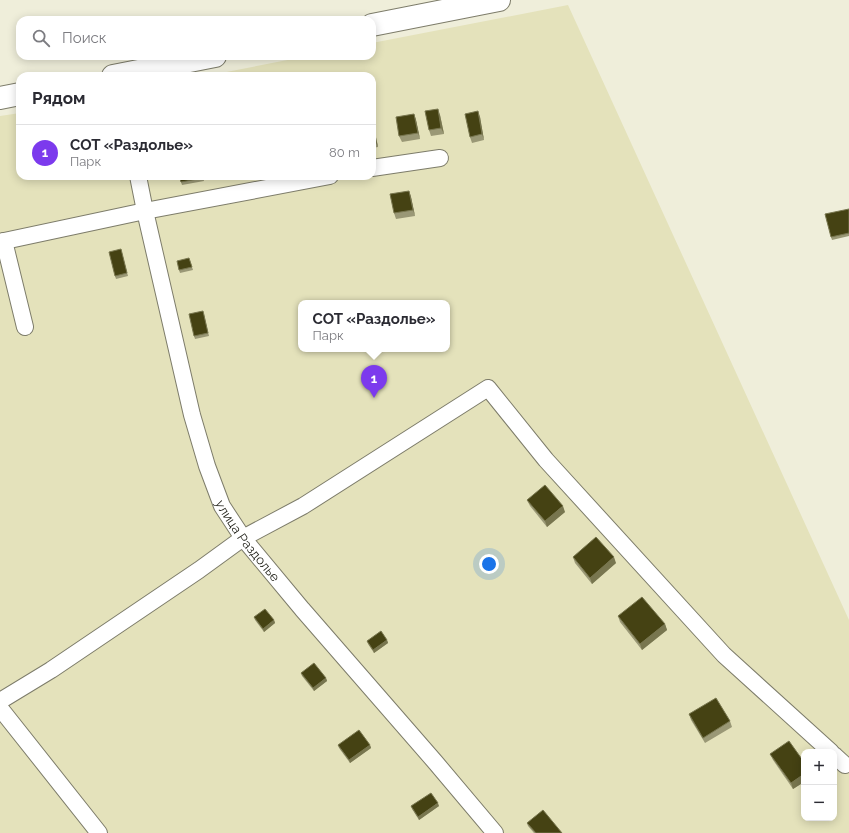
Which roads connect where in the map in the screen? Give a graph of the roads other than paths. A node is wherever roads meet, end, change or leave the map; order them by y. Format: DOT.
graph roads {
  1 [pos="499,0"];
  2 [pos="376,24"];
  3 [pos="195,60"];
  4 [pos="134,72"];
  5 [pos="16,95"];
  6 [pos="0,98"];
  7 [pos="440,158"];
  8 [pos="376,167"];
  9 [pos="139,180"];
  10 [pos="309,180"];
  11 [pos="144,211"];
  12 [pos="2,241"];
  13 [pos="25,327"];
  14 [pos="243,538"];
  15 [pos="0,701"];
  16 [pos="0,708"];
  17 [pos="828,749"];
  18 [pos="98,833"];
  19 [pos="495,833"];
  1 -- 2 [label="main road"];
  3 -- 4 [label="main road"];
  5 -- 6 [label="main road"];
  7 -- 8 [label="street"];
  9 -- 11 [label="street, улица Раздолье"];
  10 -- 11 [label="street"];
  11 -- 12 [label="street"];
  11 -- 14 [label="street, улица Раздолье"];
  12 -- 13 [label="street"];
  14 -- 15 [label="street"];
  14 -- 17 [label="street"];
  14 -- 19 [label="street, улица Раздолье"];
  16 -- 18 [label="street"];
}
